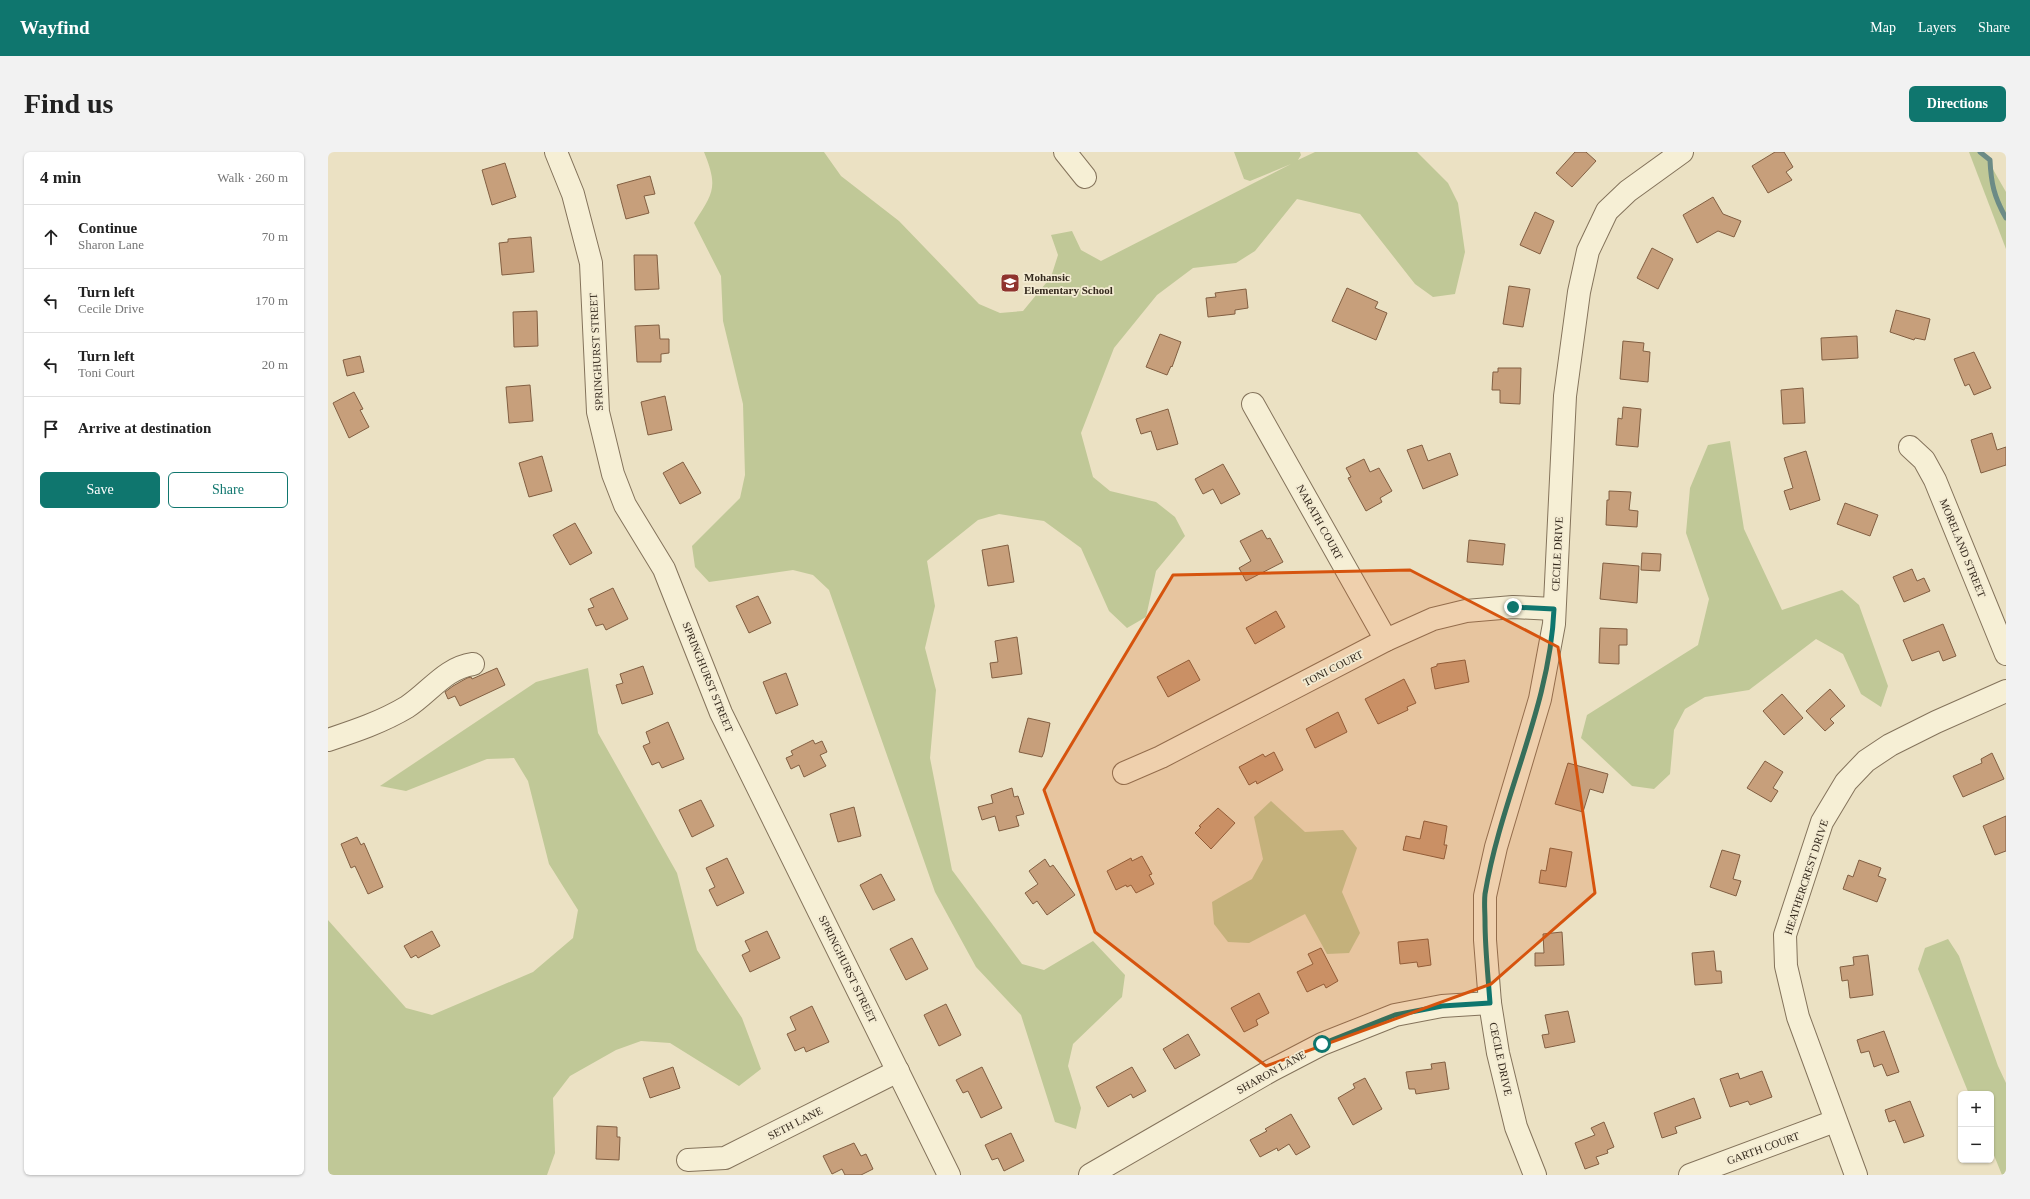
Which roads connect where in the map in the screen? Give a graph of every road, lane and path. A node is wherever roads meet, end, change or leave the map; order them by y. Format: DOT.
graph roads {
  1 [pos="556,152"];
  2 [pos="1065,152"];
  3 [pos="1682,152"];
  4 [pos="1085,178"];
  5 [pos="1253,404"];
  6 [pos="1910,447"];
  7 [pos="1554,609"];
  8 [pos="1386,640"];
  9 [pos="2006,654"];
  10 [pos="473,664"];
  11 [pos="2006,691"];
  12 [pos="328,740"];
  13 [pos="1124,773"];
  14 [pos="1490,1003"];
  15 [pos="898,1071"];
  16 [pos="1835,1121"];
  17 [pos="688,1160"];
  18 [pos="949,1175"];
  19 [pos="1090,1175"];
  20 [pos="1535,1175"];
  21 [pos="1690,1175"];
  22 [pos="1856,1175"];
  1 -- 15 [label="street, SPRINGHURST STREET"];
  2 -- 4 [label="street"];
  3 -- 7 [label="street, CECILE DRIVE"];
  5 -- 8 [label="street, NARATH COURT"];
  6 -- 9 [label="street, MORELAND STREET"];
  7 -- 8 [label="street, TONI COURT"];
  7 -- 14 [label="street, CECILE DRIVE"];
  8 -- 13 [label="street, TONI COURT"];
  10 -- 12 [label="street"];
  11 -- 16 [label="street, HEATHERCREST DRIVE"];
  14 -- 19 [label="street, SHARON LANE"];
  14 -- 20 [label="street, CECILE DRIVE"];
  15 -- 17 [label="street, SETH LANE"];
  15 -- 18 [label="street, SPRINGHURST STREET"];
  16 -- 21 [label="street, GARTH COURT"];
  16 -- 22 [label="street, HEATHERCREST DRIVE"];
}
